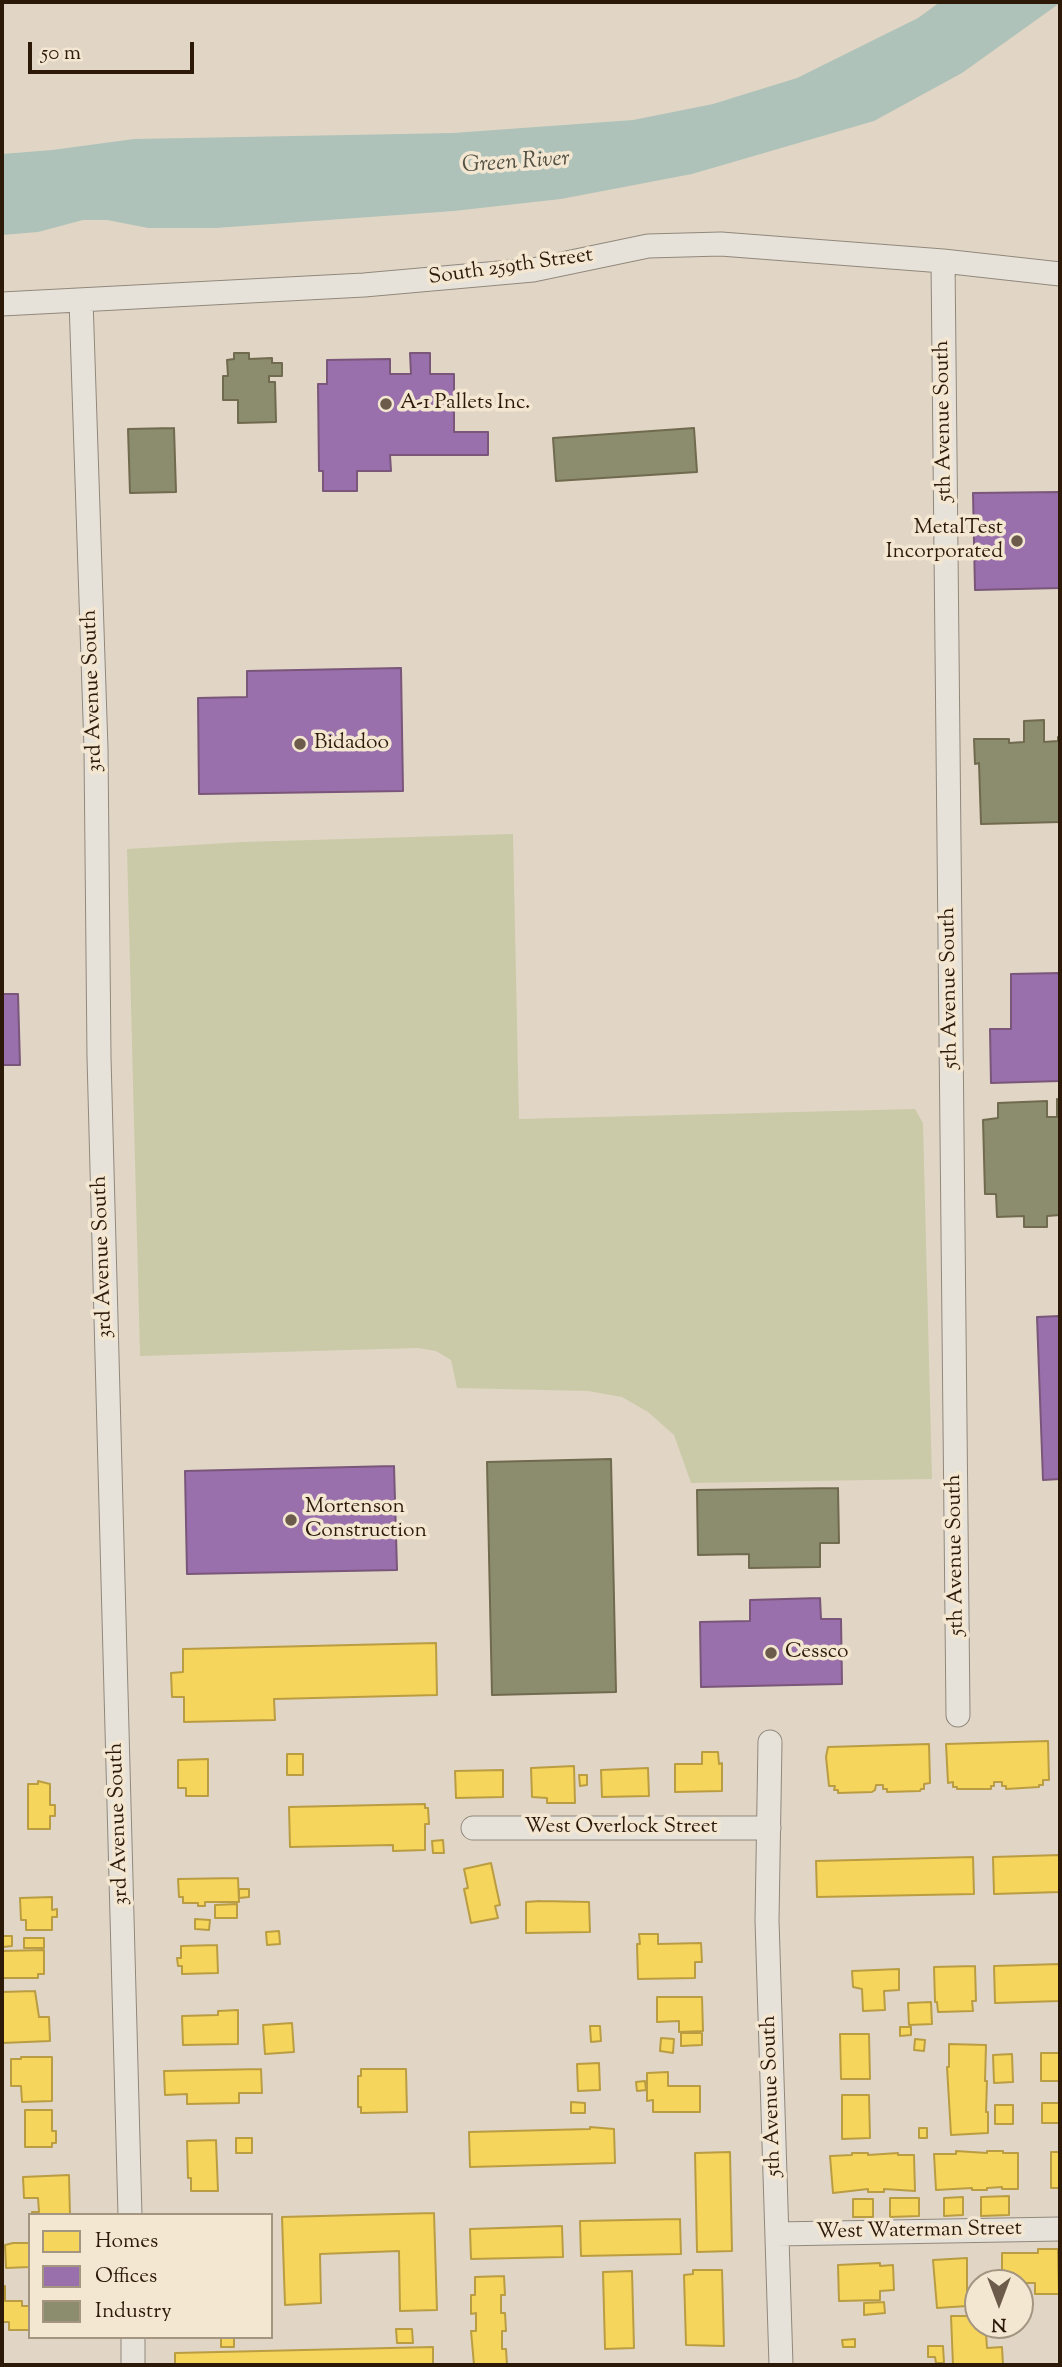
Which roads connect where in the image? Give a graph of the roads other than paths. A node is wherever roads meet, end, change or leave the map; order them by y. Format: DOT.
graph roads {
  1 [pos="943,261"];
  2 [pos="1060,274"];
  3 [pos="81,300"];
  4 [pos="2,304"];
  5 [pos="958,1715"];
  6 [pos="770,1742"];
  7 [pos="473,1828"];
  8 [pos="769,1828"];
  9 [pos="130,2213"];
  10 [pos="1060,2229"];
  11 [pos="777,2234"];
  12 [pos="132,2339"];
  13 [pos="133,2365"];
  14 [pos="781,2365"];
  1 -- 2 [label="street, South 259th Street"];
  1 -- 3 [label="street, South 259th Street"];
  1 -- 5 [label="street, 5th Avenue South"];
  3 -- 4 [label="street, South 259th Street"];
  3 -- 9 [label="street, 3rd Avenue South"];
  6 -- 8 [label="street, 5th Avenue South"];
  7 -- 8 [label="street, West Overlock Street"];
  8 -- 11 [label="street, 5th Avenue South"];
  10 -- 11 [label="street, West Waterman Street"];
  11 -- 14 [label="street, 5th Avenue South"];
  12 -- 13 [label="street"];
}
